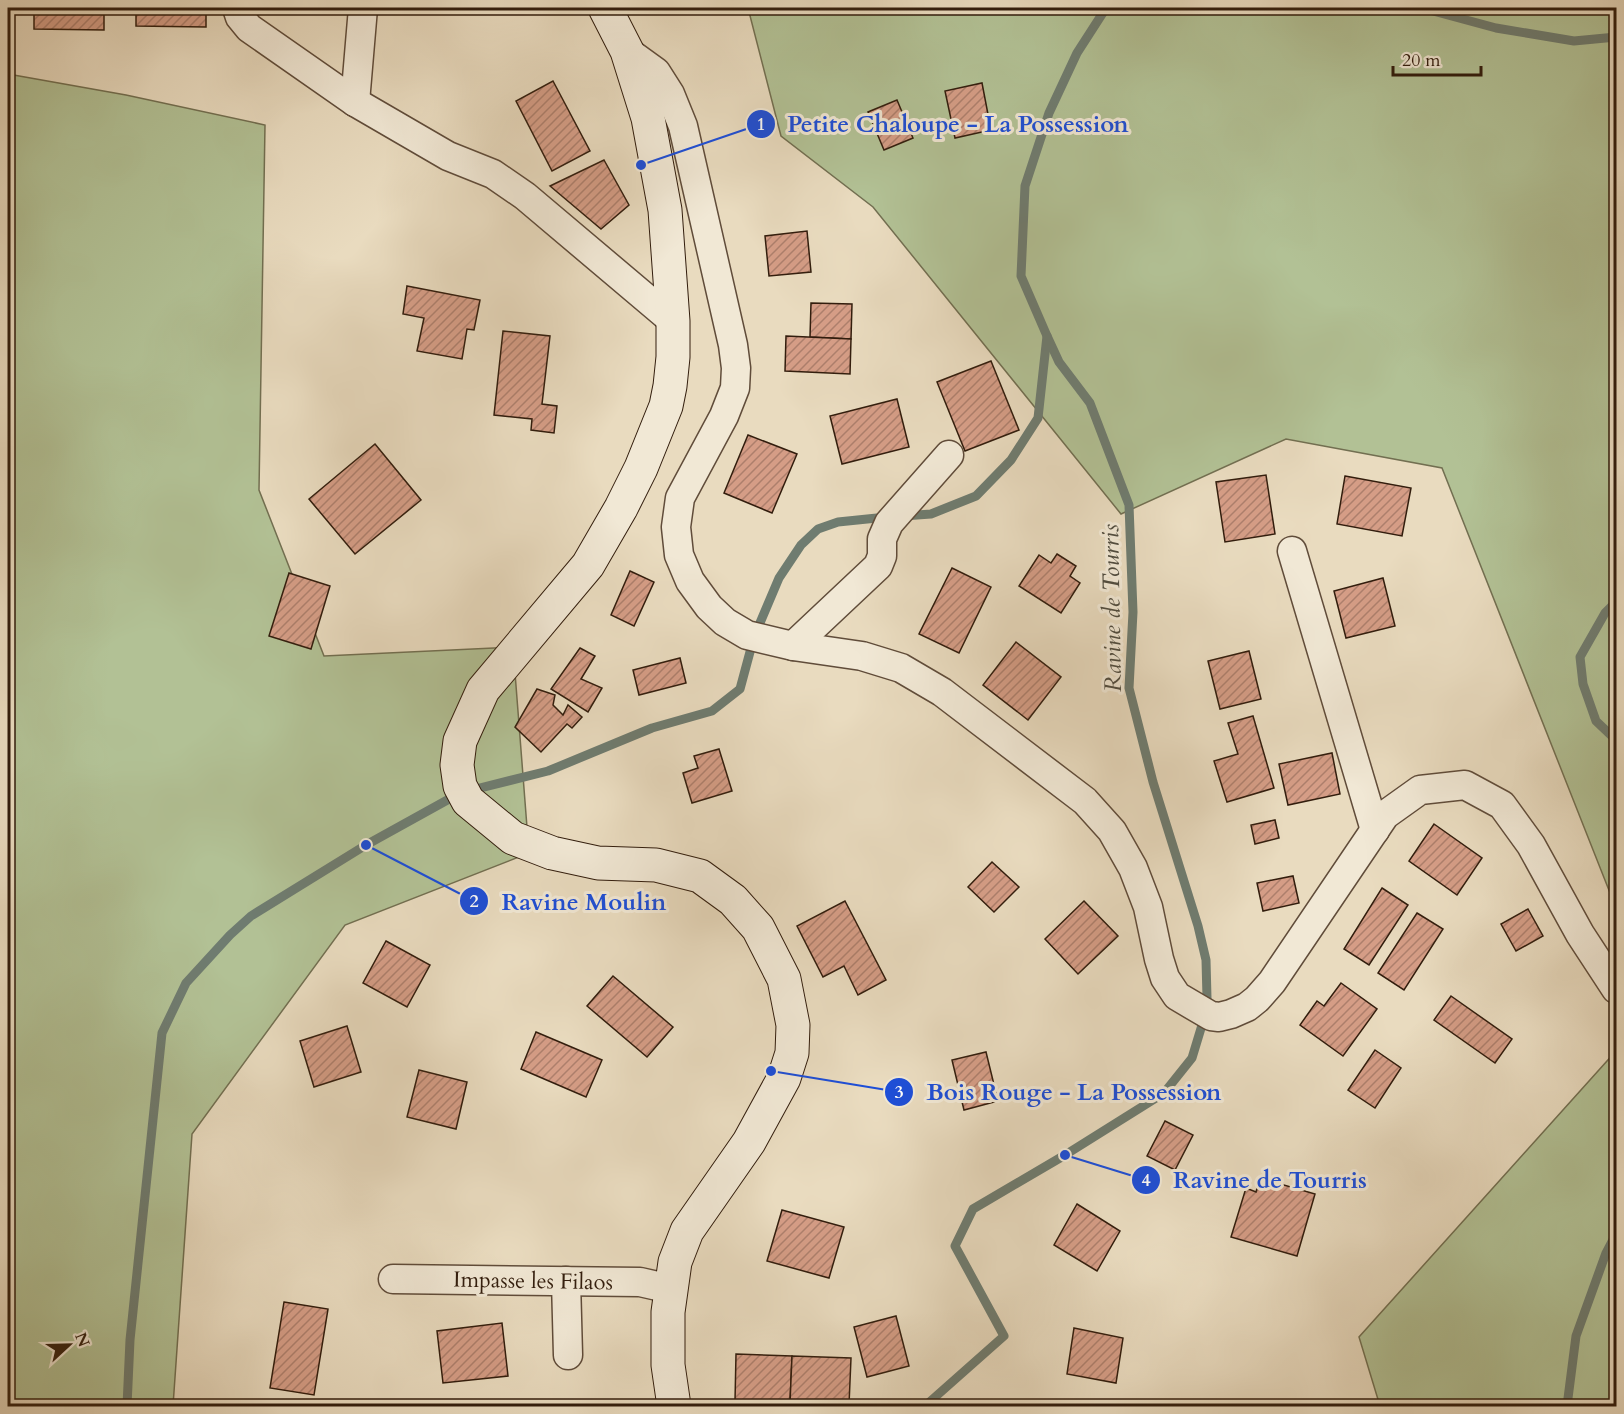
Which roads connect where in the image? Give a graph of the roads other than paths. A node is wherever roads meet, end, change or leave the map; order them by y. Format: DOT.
graph roads {
  1 [pos="237,8"];
  2 [pos="363,8"];
  3 [pos="605,8"];
  4 [pos="627,51"];
  5 [pos="355,102"];
  6 [pos="673,321"];
  7 [pos="949,455"];
  8 [pos="1292,551"];
  9 [pos="793,646"];
  10 [pos="1375,830"];
  11 [pos="1617,988"];
  12 [pos="393,1279"];
  13 [pos="566,1281"];
  14 [pos="671,1289"];
  15 [pos="568,1356"];
  16 [pos="674,1407"];
  1 -- 5 [label="street"];
  2 -- 5 [label="street"];
  3 -- 4 [label="main road"];
  4 -- 6 [label="main road"];
  4 -- 9 [label="street"];
  5 -- 6 [label="street"];
  6 -- 14 [label="main road"];
  7 -- 9 [label="street"];
  8 -- 10 [label="street"];
  9 -- 10 [label="street"];
  10 -- 11 [label="street"];
  12 -- 13 [label="street, Impasse les Filaos"];
  13 -- 14 [label="street, Impasse les Filaos"];
  13 -- 15 [label="street"];
  14 -- 16 [label="main road"];
}
